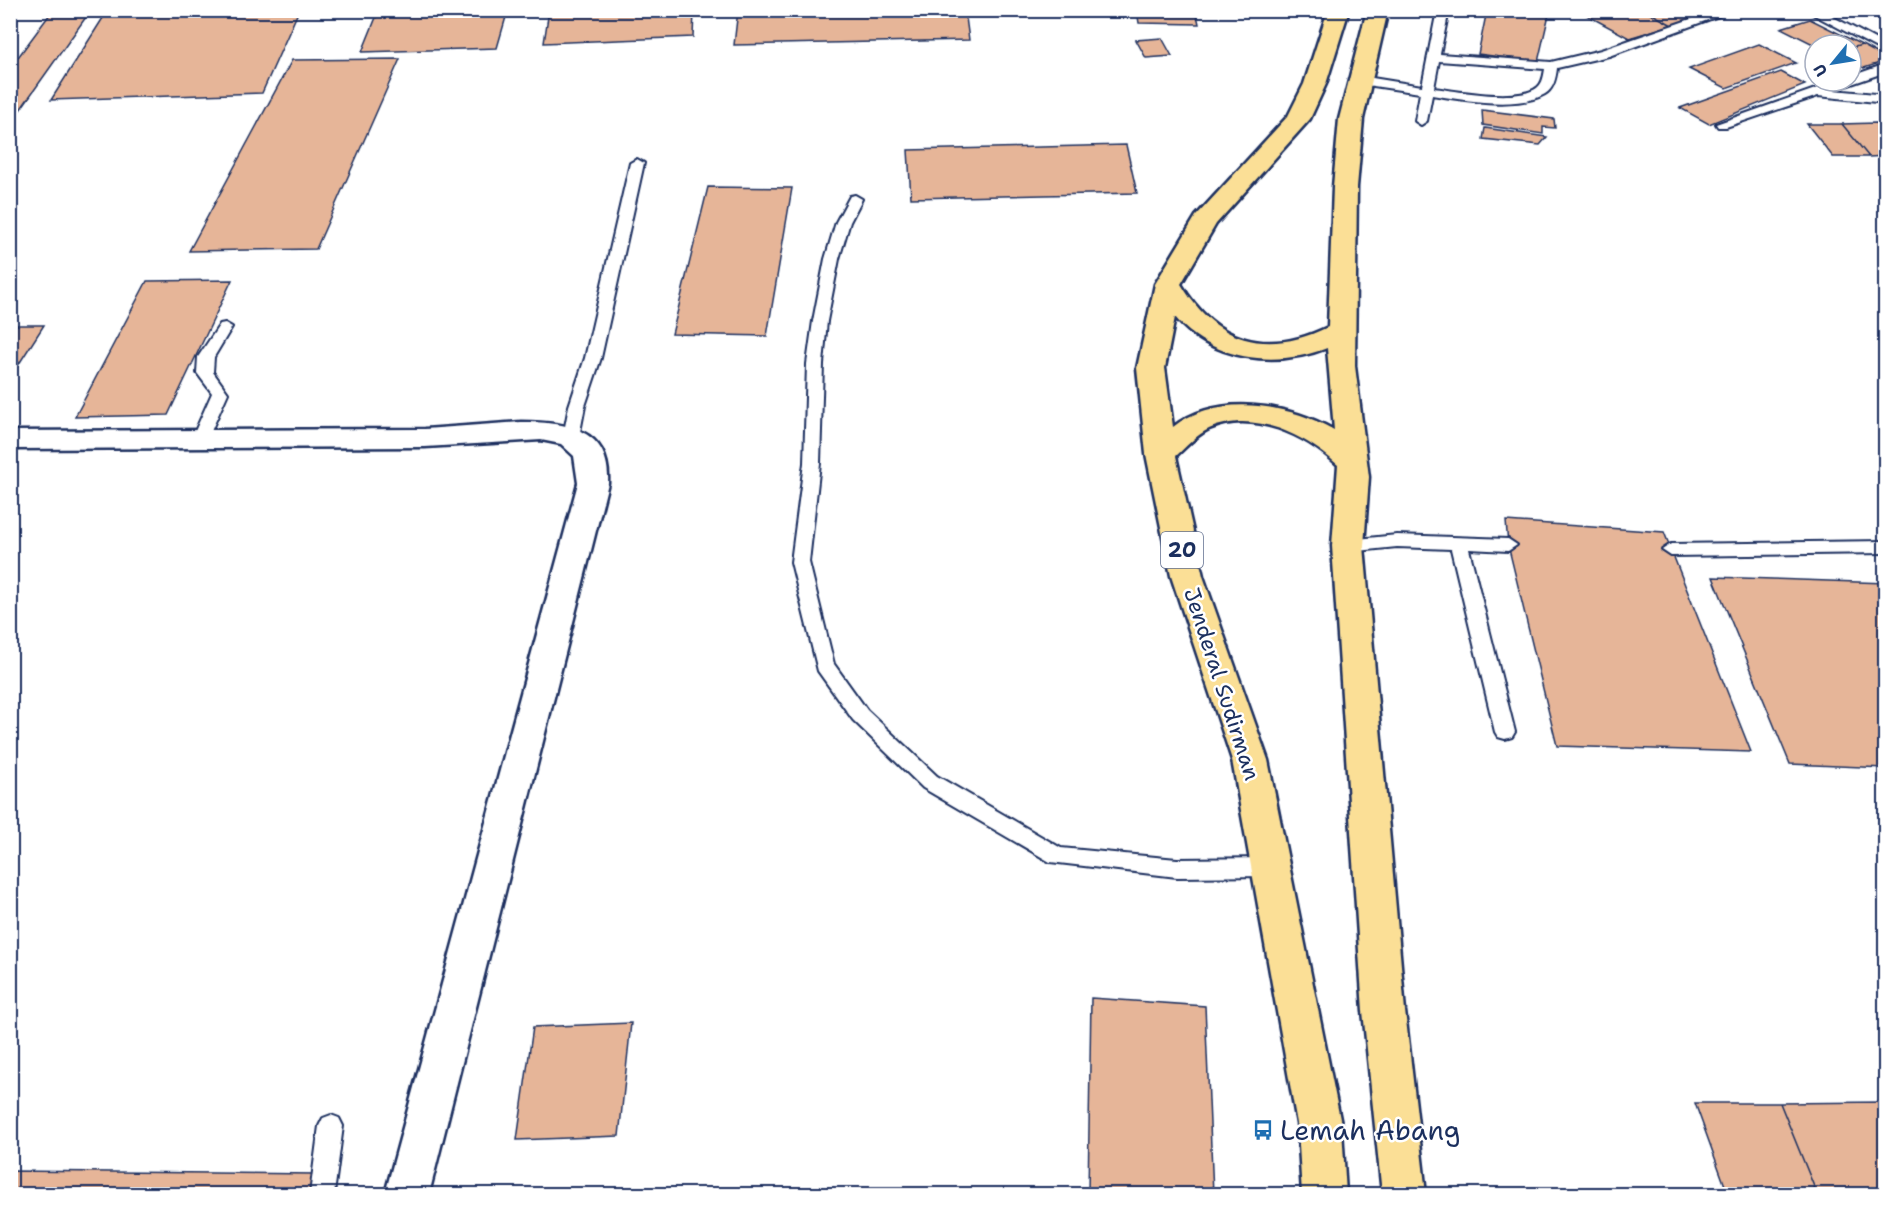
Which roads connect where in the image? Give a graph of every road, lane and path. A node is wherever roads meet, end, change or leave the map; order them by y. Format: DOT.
graph roads {
  1 [pos="1339,10"];
  2 [pos="1378,10"];
  3 [pos="1443,10"];
  4 [pos="1730,10"];
  5 [pos="1810,10"];
  6 [pos="1877,10"];
  7 [pos="1886,13"];
  8 [pos="1886,50"];
  9 [pos="1434,57"];
  10 [pos="1551,66"];
  11 [pos="1886,68"];
  12 [pos="1863,76"];
  13 [pos="1360,80"];
  14 [pos="1426,88"];
  15 [pos="1816,93"];
  16 [pos="1829,93"];
  17 [pos="1886,99"];
  18 [pos="1421,121"];
  19 [pos="1722,124"];
  20 [pos="637,164"];
  21 [pos="855,198"];
  22 [pos="1168,284"];
  23 [pos="225,327"];
  24 [pos="1342,331"];
  25 [pos="571,437"];
  26 [pos="200,438"];
  27 [pos="10,440"];
  28 [pos="1161,454"];
  29 [pos="1353,463"];
  30 [pos="1458,542"];
  31 [pos="1508,545"];
  32 [pos="1348,546"];
  33 [pos="1886,547"];
  34 [pos="1671,550"];
  35 [pos="1505,732"];
  36 [pos="1269,867"];
  37 [pos="331,1126"];
  38 [pos="322,1194"];
  39 [pos="407,1194"];
  40 [pos="1324,1194"];
  41 [pos="1404,1194"];
  1 -- 22 [label="highway, Jenderal Sudirman / 20"];
  2 -- 13 [label="highway"];
  3 -- 9 [label="lane"];
  4 -- 10 [label="lane"];
  5 -- 8 [label="lane"];
  6 -- 7 [label="street"];
  9 -- 10 [label="lane"];
  9 -- 14 [label="lane"];
  10 -- 14 [label="lane"];
  11 -- 12 [label="lane"];
  13 -- 14 [label="lane"];
  13 -- 24 [label="highway"];
  14 -- 18 [label="lane"];
  15 -- 19 [label="lane"];
  16 -- 17 [label="lane"];
  20 -- 25 [label="lane"];
  21 -- 36 [label="lane"];
  22 -- 24 [label="highway"];
  22 -- 28 [label="highway, Jenderal Sudirman / 20"];
  23 -- 26 [label="lane"];
  24 -- 29 [label="highway"];
  25 -- 26 [label="street"];
  25 -- 39 [label="street"];
  26 -- 27 [label="street"];
  28 -- 29 [label="highway"];
  28 -- 36 [label="highway, Jenderal Sudirman / 20"];
  29 -- 32 [label="highway"];
  30 -- 31 [label="lane"];
  30 -- 32 [label="lane"];
  30 -- 35 [label="lane"];
  32 -- 41 [label="highway"];
  33 -- 34 [label="lane"];
  36 -- 40 [label="highway, Jenderal Sudirman / 20"];
  37 -- 38 [label="lane"];
}
